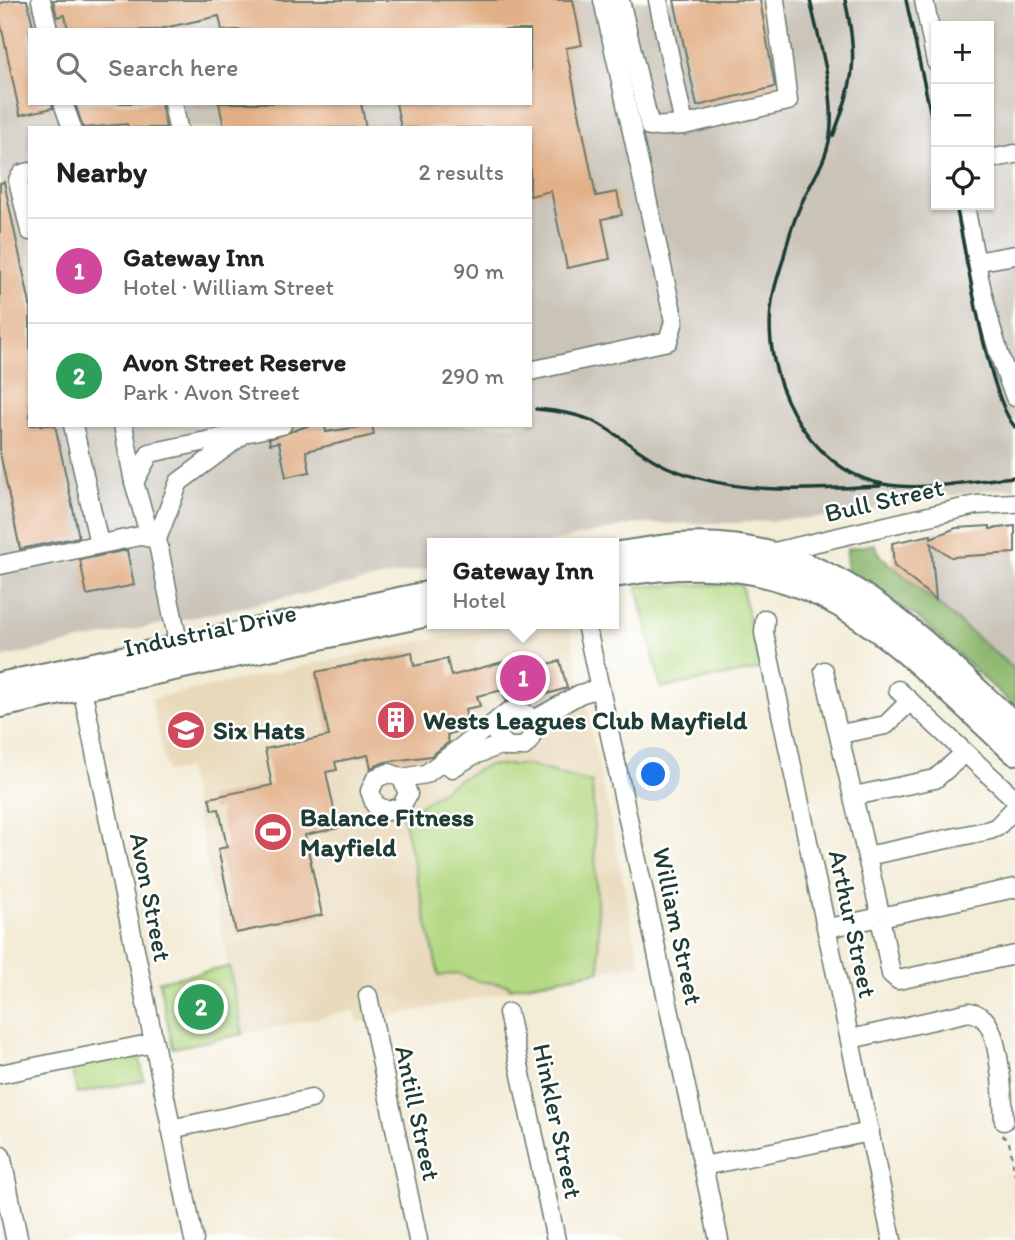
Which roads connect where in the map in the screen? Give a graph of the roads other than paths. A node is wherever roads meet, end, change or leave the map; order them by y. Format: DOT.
graph roads {
  1 [pos="41,0"];
  2 [pos="603,0"];
  3 [pos="620,0"];
  4 [pos="658,0"];
  5 [pos="775,0"];
  6 [pos="924,0"];
  7 [pos="48,28"];
  8 [pos="931,36"];
  9 [pos="173,105"];
  10 [pos="684,125"];
  11 [pos="178,126"];
  12 [pos="1015,154"];
  13 [pos="994,158"];
  14 [pos="28,172"];
  15 [pos="966,210"];
  16 [pos="28,222"];
  17 [pos="1015,255"];
  18 [pos="975,262"];
  19 [pos="532,371"];
  20 [pos="1015,397"];
  21 [pos="73,427"];
  22 [pos="123,427"];
  23 [pos="263,427"];
  24 [pos="244,429"];
  25 [pos="134,482"];
  26 [pos="1015,503"];
  27 [pos="157,539"];
  28 [pos="99,544"];
  29 [pos="766,554"];
  30 [pos="619,555"];
  31 [pos="659,559"];
  32 [pos="0,565"];
  33 [pos="619,573"];
  34 [pos="427,594"];
  35 [pos="427,614"];
  36 [pos="765,619"];
  37 [pos="587,629"];
  38 [pos="181,657"];
  39 [pos="824,671"];
  40 [pos="0,685"];
  41 [pos="82,688"];
  42 [pos="600,688"];
  43 [pos="0,705"];
  44 [pos="532,721"];
  45 [pos="497,723"];
  46 [pos="1015,726"];
  47 [pos="840,734"];
  48 [pos="503,744"];
  49 [pos="1015,752"];
  50 [pos="965,753"];
  51 [pos="405,786"];
  52 [pos="854,796"];
  53 [pos="1015,799"];
  54 [pos="1015,807"];
  55 [pos="867,856"];
  56 [pos="1015,888"];
  57 [pos="881,918"];
  58 [pos="828,928"];
  59 [pos="1015,955"];
  60 [pos="368,996"];
  61 [pos="508,1013"];
  62 [pos="851,1039"];
  63 [pos="154,1043"];
  64 [pos="0,1074"];
  65 [pos="311,1100"];
  66 [pos="1004,1121"];
  67 [pos="171,1129"];
  68 [pos="870,1132"];
  69 [pos="0,1157"];
  70 [pos="703,1166"];
  71 [pos="17,1240"];
  72 [pos="194,1240"];
  73 [pos="418,1240"];
  74 [pos="556,1240"];
  75 [pos="719,1240"];
  76 [pos="892,1240"];
  1 -- 7 [label="street"];
  2 -- 19 [label="street"];
  3 -- 10 [label="street"];
  4 -- 10 [label="street"];
  5 -- 10 [label="street"];
  6 -- 8 [label="street"];
  9 -- 11 [label="street"];
  12 -- 13 [label="street"];
  14 -- 16 [label="street"];
  15 -- 18 [label="street"];
  17 -- 18 [label="street"];
  18 -- 20 [label="street"];
  21 -- 28 [label="street"];
  22 -- 25 [label="street"];
  23 -- 24 [label="street"];
  24 -- 25 [label="street"];
  24 -- 27 [label="street"];
  25 -- 27 [label="street"];
  26 -- 29 [label="street, Bull Street"];
  27 -- 28 [label="street"];
  27 -- 38 [label="street"];
  28 -- 32 [label="street"];
  29 -- 31 [label="highway"];
  29 -- 46 [label="highway"];
  30 -- 31 [label="highway"];
  31 -- 33 [label="highway"];
  31 -- 49 [label="highway"];
  34 -- 38 [label="highway, Industrial Drive"];
  35 -- 38 [label="highway, Industrial Drive"];
  36 -- 58 [label="street, Arthur Street"];
  37 -- 42 [label="street, William Street"];
  38 -- 40 [label="highway, Industrial Drive"];
  38 -- 41 [label="highway, Industrial Drive"];
  39 -- 47 [label="street"];
  41 -- 43 [label="highway, Industrial Drive"];
  41 -- 63 [label="street, Avon Street"];
  42 -- 44 [label="street"];
  42 -- 70 [label="street, William Street"];
  44 -- 45 [label="street"];
  44 -- 48 [label="street"];
  45 -- 48 [label="street"];
  45 -- 51 [label="street"];
  47 -- 50 [label="street"];
  47 -- 52 [label="street"];
  48 -- 51 [label="street"];
  50 -- 52 [label="street"];
  50 -- 53 [label="street"];
  51 -- 51 [label="street"];
  52 -- 55 [label="street"];
  54 -- 55 [label="street"];
  55 -- 57 [label="street"];
  56 -- 57 [label="street"];
  57 -- 58 [label="street"];
  57 -- 59 [label="street"];
  58 -- 62 [label="street, Arthur Street"];
  60 -- 73 [label="street, Antill Street"];
  61 -- 74 [label="street, Hinkler Street"];
  62 -- 66 [label="street"];
  62 -- 68 [label="street, Arthur Street"];
  63 -- 64 [label="street"];
  63 -- 67 [label="street, Avon Street"];
  65 -- 67 [label="street"];
  67 -- 72 [label="street, Avon Street"];
  68 -- 70 [label="street"];
  68 -- 76 [label="street, Arthur Street"];
  69 -- 71 [label="main road"];
  70 -- 75 [label="street, William Street"];
}
